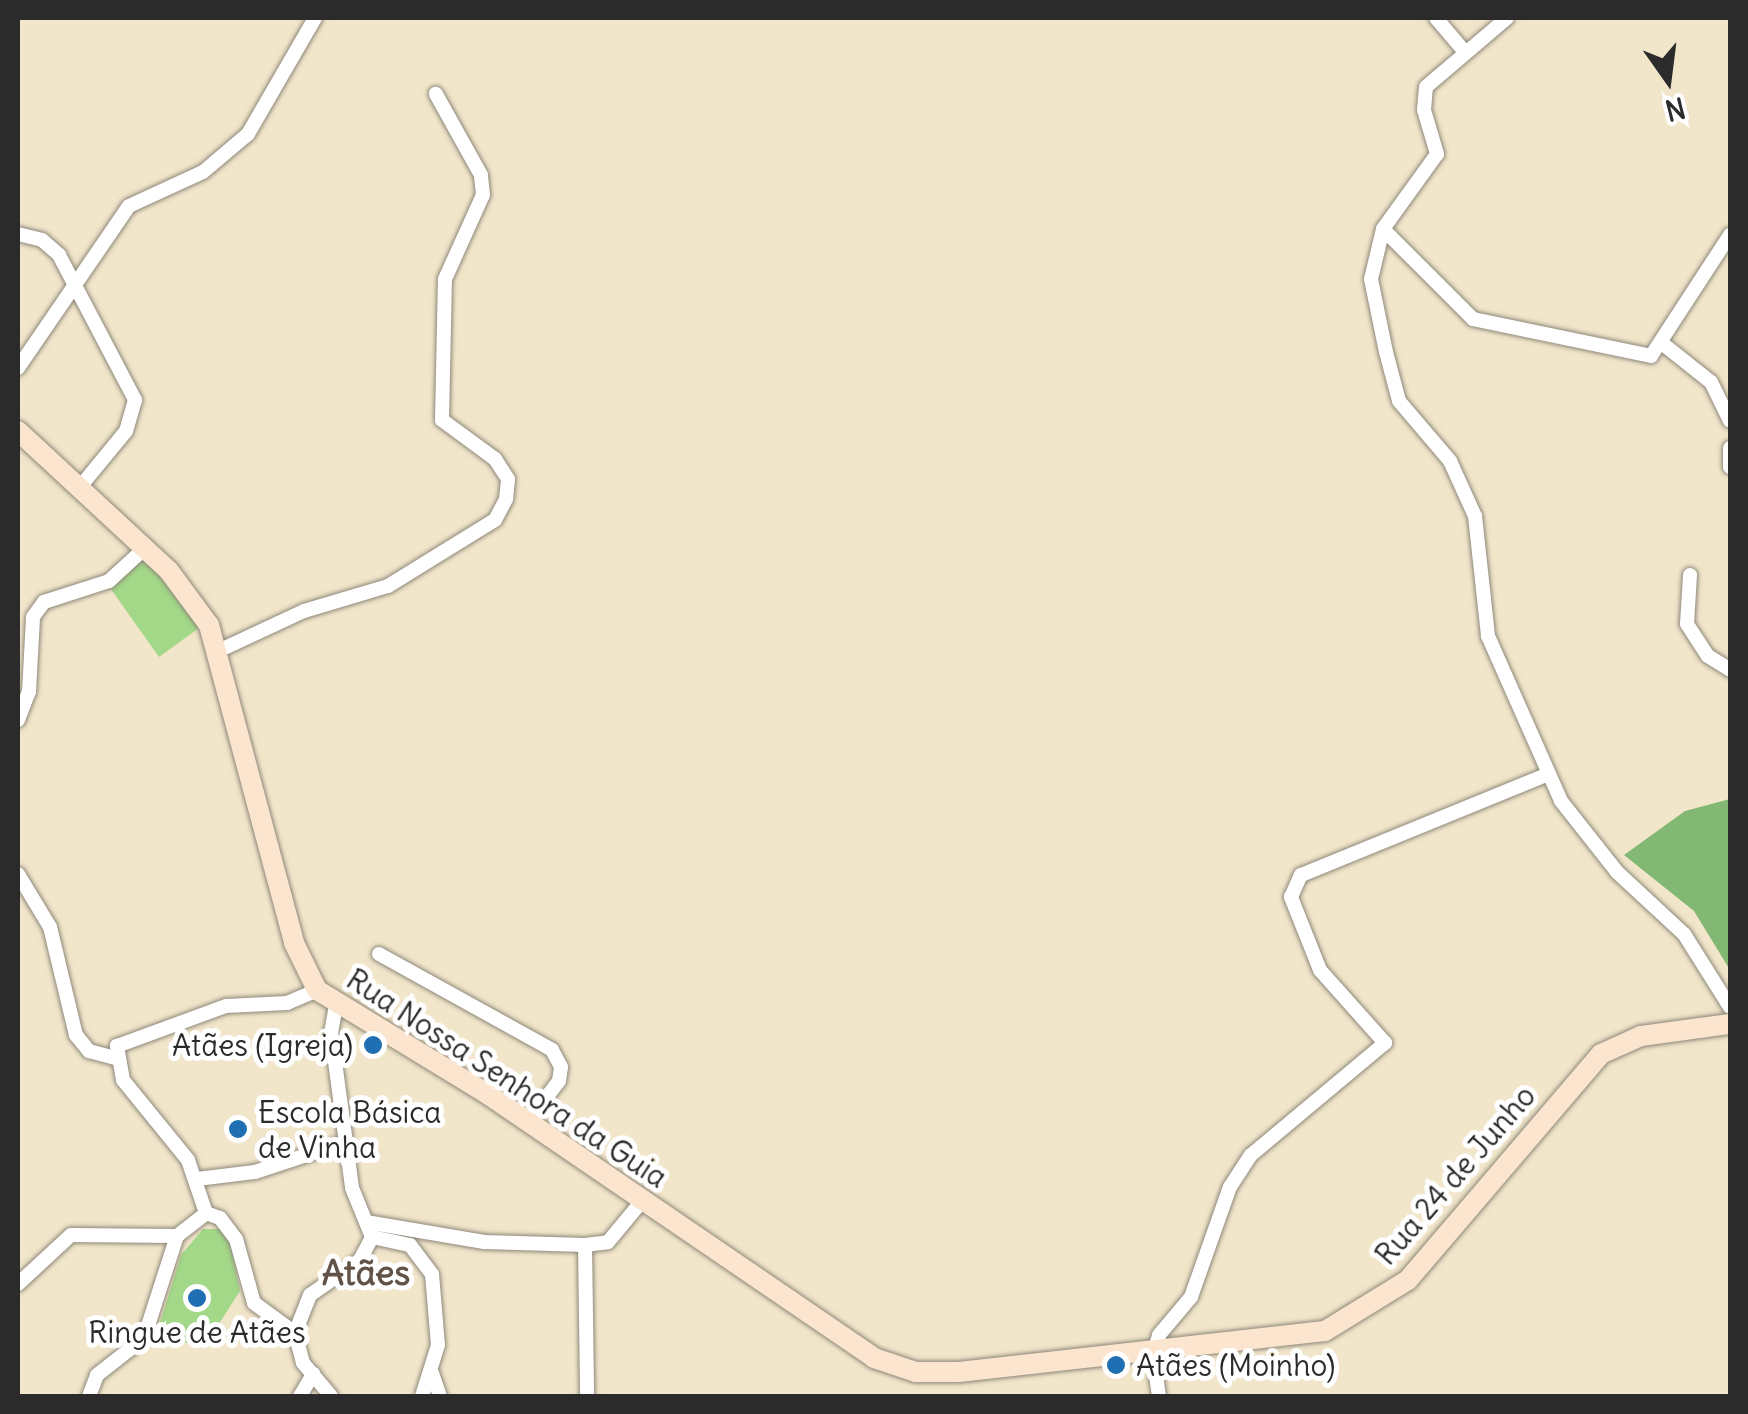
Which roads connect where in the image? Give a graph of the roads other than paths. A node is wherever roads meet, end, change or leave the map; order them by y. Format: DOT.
graph roads {
  1 [pos="315,18"];
  2 [pos="1436,18"];
  3 [pos="1507,18"];
  4 [pos="1464,50"];
  5 [pos="436,94"];
  6 [pos="1384,230"];
  7 [pos="18,234"];
  8 [pos="1730,235"];
  9 [pos="74,288"];
  10 [pos="1663,344"];
  11 [pos="18,368"];
  12 [pos="1730,421"];
  13 [pos="18,431"];
  14 [pos="1730,448"];
  15 [pos="1730,467"];
  16 [pos="80,488"];
  17 [pos="144,548"];
  18 [pos="1690,575"];
  19 [pos="216,652"];
  20 [pos="1730,670"];
  21 [pos="18,720"];
  22 [pos="1548,774"];
  23 [pos="18,874"];
  24 [pos="379,954"];
  25 [pos="316,990"];
  26 [pos="336,1004"];
  27 [pos="1730,1007"];
  28 [pos="1730,1024"];
  29 [pos="114,1058"];
  30 [pos="528,1121"];
  31 [pos="343,1143"];
  32 [pos="196,1178"];
  33 [pos="642,1201"];
  34 [pos="206,1214"];
  35 [pos="366,1222"];
  36 [pos="176,1236"];
  37 [pos="372,1238"];
  38 [pos="585,1245"];
  39 [pos="18,1284"];
  40 [pos="295,1333"];
  41 [pos="1153,1354"];
  42 [pos="432,1373"];
  43 [pos="313,1374"];
  44 [pos="89,1396"];
  45 [pos="300,1396"];
  46 [pos="332,1396"];
  47 [pos="422,1396"];
  48 [pos="440,1396"];
  49 [pos="588,1396"];
  50 [pos="1159,1396"];
  1 -- 9 [label="street"];
  2 -- 4 [label="street"];
  3 -- 4 [label="street"];
  4 -- 6 [label="street"];
  5 -- 19 [label="street"];
  6 -- 10 [label="street"];
  6 -- 22 [label="street"];
  7 -- 9 [label="street"];
  8 -- 10 [label="street"];
  9 -- 11 [label="street"];
  9 -- 16 [label="street"];
  10 -- 12 [label="street"];
  13 -- 16 [label="main road, Rua Nossa Senhora da Guia"];
  14 -- 15 [label="street"];
  16 -- 17 [label="main road, Rua Nossa Senhora da Guia"];
  17 -- 19 [label="main road, Rua Nossa Senhora da Guia"];
  17 -- 21 [label="street"];
  18 -- 20 [label="street"];
  19 -- 25 [label="main road, Rua Nossa Senhora da Guia"];
  22 -- 27 [label="street"];
  22 -- 41 [label="street"];
  23 -- 29 [label="street"];
  24 -- 30 [label="street"];
  25 -- 26 [label="main road, Rua Nossa Senhora da Guia"];
  25 -- 29 [label="street"];
  26 -- 30 [label="main road, Rua Nossa Senhora da Guia"];
  26 -- 31 [label="street"];
  28 -- 41 [label="main road, Rua 24 de Junho"];
  29 -- 32 [label="street"];
  30 -- 33 [label="main road, Rua Nossa Senhora da Guia"];
  31 -- 32 [label="street"];
  31 -- 35 [label="street"];
  32 -- 34 [label="street"];
  33 -- 38 [label="street"];
  33 -- 41 [label="main road, Rua Nossa Senhora da Guia"];
  34 -- 36 [label="street"];
  34 -- 40 [label="street"];
  35 -- 37 [label="street"];
  35 -- 38 [label="street"];
  36 -- 39 [label="street"];
  36 -- 44 [label="street"];
  37 -- 40 [label="street"];
  37 -- 42 [label="street"];
  38 -- 49 [label="street"];
  40 -- 43 [label="street"];
  41 -- 50 [label="street"];
  42 -- 47 [label="street"];
  42 -- 48 [label="street"];
  43 -- 45 [label="street"];
  43 -- 46 [label="street"];
}
